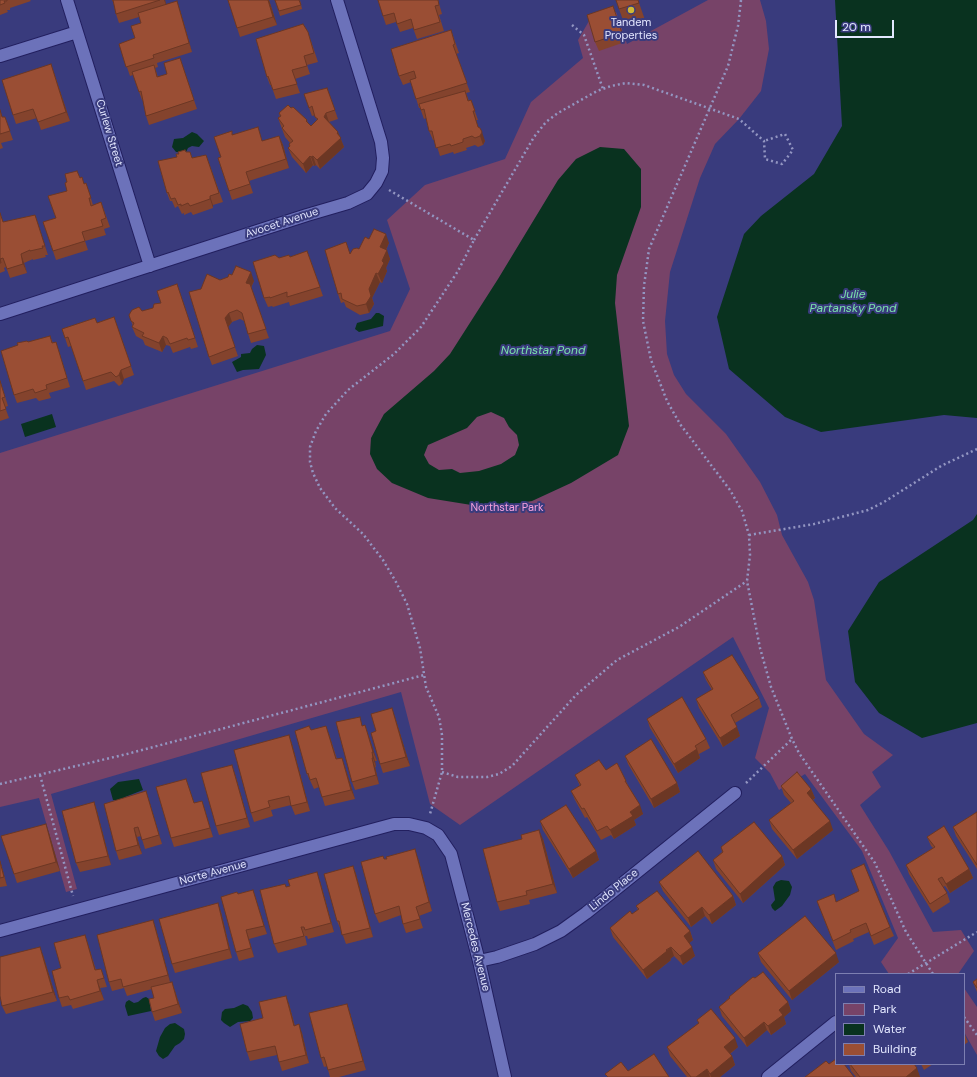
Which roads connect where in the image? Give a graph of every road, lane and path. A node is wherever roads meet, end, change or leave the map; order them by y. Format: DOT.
graph roads {
  1 [pos="67,0"];
  2 [pos="337,0"];
  3 [pos="741,0"];
  4 [pos="572,25"];
  5 [pos="77,32"];
  6 [pos="0,56"];
  7 [pos="603,89"];
  8 [pos="709,109"];
  9 [pos="764,140"];
  10 [pos="376,183"];
  11 [pos="474,240"];
  12 [pos="150,266"];
  13 [pos="0,314"];
  14 [pos="977,449"];
  15 [pos="973,450"];
  16 [pos="977,453"];
  17 [pos="749,535"];
  18 [pos="748,582"];
  19 [pos="424,675"];
  20 [pos="792,739"];
  21 [pos="442,772"];
  22 [pos="40,775"];
  23 [pos="0,784"];
  24 [pos="735,793"];
  25 [pos="426,828"];
  26 [pos="76,911"];
  27 [pos="0,931"];
  28 [pos="977,932"];
  29 [pos="479,961"];
  30 [pos="926,964"];
  31 [pos="910,973"];
  32 [pos="932,973"];
  33 [pos="965,1018"];
  34 [pos="835,1023"];
  35 [pos="977,1035"];
  36 [pos="505,1077"];
  37 [pos="768,1077"];
  1 -- 5 [label="street, Curlew Street"];
  2 -- 10 [label="street, Avocet Avenue"];
  3 -- 8 [label="path"];
  4 -- 7 [label="path"];
  5 -- 6 [label="street"];
  5 -- 12 [label="street, Curlew Street"];
  7 -- 8 [label="path"];
  7 -- 11 [label="path"];
  8 -- 9 [label="path"];
  8 -- 17 [label="path"];
  9 -- 9 [label="path"];
  10 -- 11 [label="path"];
  10 -- 12 [label="street, Avocet Avenue"];
  11 -- 19 [label="path"];
  12 -- 13 [label="street, Avocet Avenue"];
  14 -- 15 [label="path"];
  15 -- 16 [label="path"];
  15 -- 17 [label="path"];
  17 -- 18 [label="path"];
  18 -- 20 [label="path"];
  18 -- 21 [label="path"];
  19 -- 21 [label="path"];
  19 -- 22 [label="path"];
  20 -- 24 [label="path"];
  20 -- 30 [label="path"];
  21 -- 25 [label="path"];
  22 -- 23 [label="path"];
  22 -- 26 [label="path"];
  24 -- 29 [label="street, Lindo Place"];
  25 -- 26 [label="street, Norte Avenue"];
  25 -- 29 [label="street, Mercedes Avenue"];
  26 -- 27 [label="street, Norte Avenue"];
  28 -- 30 [label="path"];
  29 -- 36 [label="street, Mercedes Avenue"];
  30 -- 31 [label="path"];
  30 -- 32 [label="path"];
  33 -- 35 [label="path"];
  34 -- 37 [label="street"];
}
